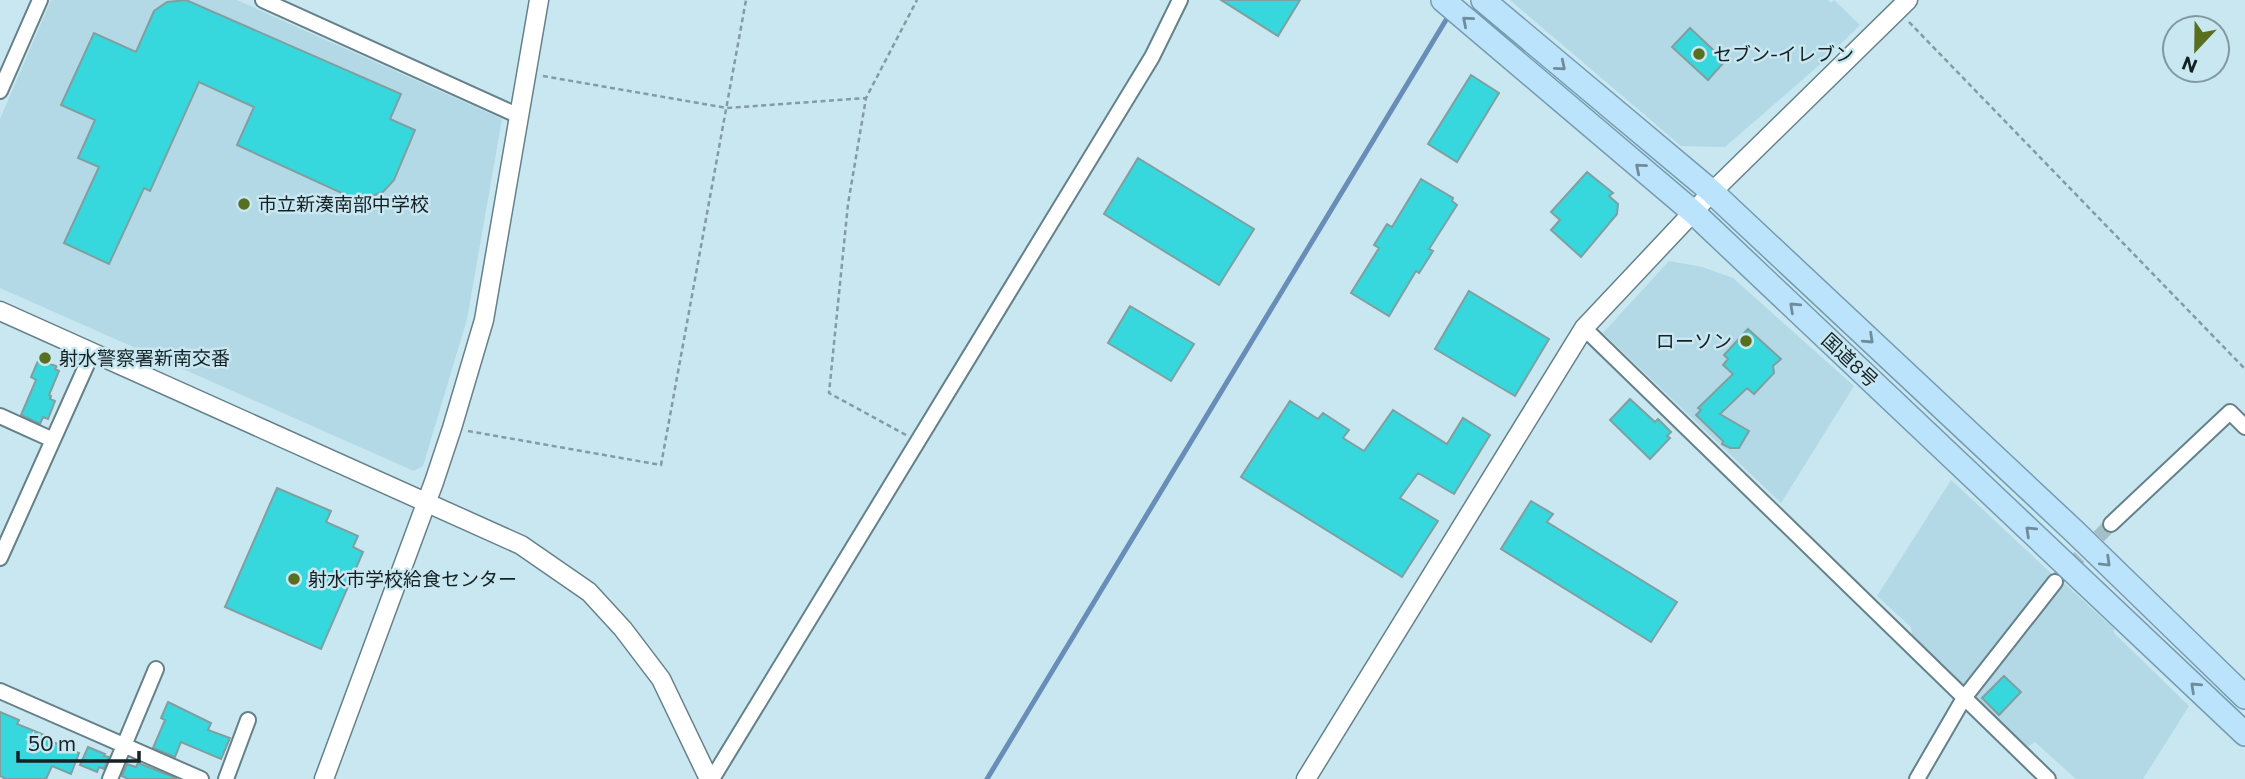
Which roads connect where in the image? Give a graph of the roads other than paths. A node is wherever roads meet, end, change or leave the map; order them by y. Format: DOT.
graph roads {
  1 [pos="40,0"];
  2 [pos="263,0"];
  3 [pos="540,0"];
  4 [pos="1180,0"];
  5 [pos="1443,0"];
  6 [pos="1483,0"];
  7 [pos="1903,5"];
  8 [pos="0,91"];
  9 [pos="519,116"];
  10 [pos="1712,192"];
  11 [pos="1693,212"];
  12 [pos="0,311"];
  13 [pos="1584,328"];
  14 [pos="92,353"];
  15 [pos="0,416"];
  16 [pos="2245,427"];
  17 [pos="53,440"];
  18 [pos="426,502"];
  19 [pos="2111,524"];
  20 [pos="0,558"];
  21 [pos="2055,582"];
  22 [pos="156,669"];
  23 [pos="0,691"];
  24 [pos="2245,697"];
  25 [pos="1964,698"];
  26 [pos="248,720"];
  27 [pos="2245,734"];
  28 [pos="126,745"];
  29 [pos="110,779"];
  30 [pos="201,779"];
  31 [pos="226,779"];
  32 [pos="324,779"];
  33 [pos="711,779"];
  34 [pos="1306,779"];
  35 [pos="1917,779"];
  36 [pos="2048,779"];
  1 -- 8 [label="street"];
  2 -- 9 [label="street"];
  3 -- 9 [label="street"];
  4 -- 33 [label="street"];
  11 -- 5 [label="highway, 国道8号, one-way"];
  6 -- 10 [label="highway, 国道8号, one-way"];
  7 -- 10 [label="street"];
  9 -- 18 [label="street"];
  10 -- 11 [label="street"];
  10 -- 24 [label="highway, 国道8号, one-way"];
  11 -- 13 [label="street"];
  27 -- 11 [label="highway, 国道8号, one-way"];
  12 -- 14 [label="street"];
  13 -- 25 [label="street"];
  13 -- 34 [label="street"];
  14 -- 17 [label="street"];
  14 -- 18 [label="street"];
  15 -- 17 [label="street"];
  16 -- 19 [label="street"];
  17 -- 20 [label="street"];
  18 -- 32 [label="street"];
  18 -- 33 [label="street"];
  21 -- 25 [label="street"];
  22 -- 28 [label="street"];
  23 -- 28 [label="street"];
  25 -- 35 [label="street"];
  25 -- 36 [label="street"];
  26 -- 31 [label="street"];
  28 -- 29 [label="street"];
  28 -- 30 [label="street"];
}
